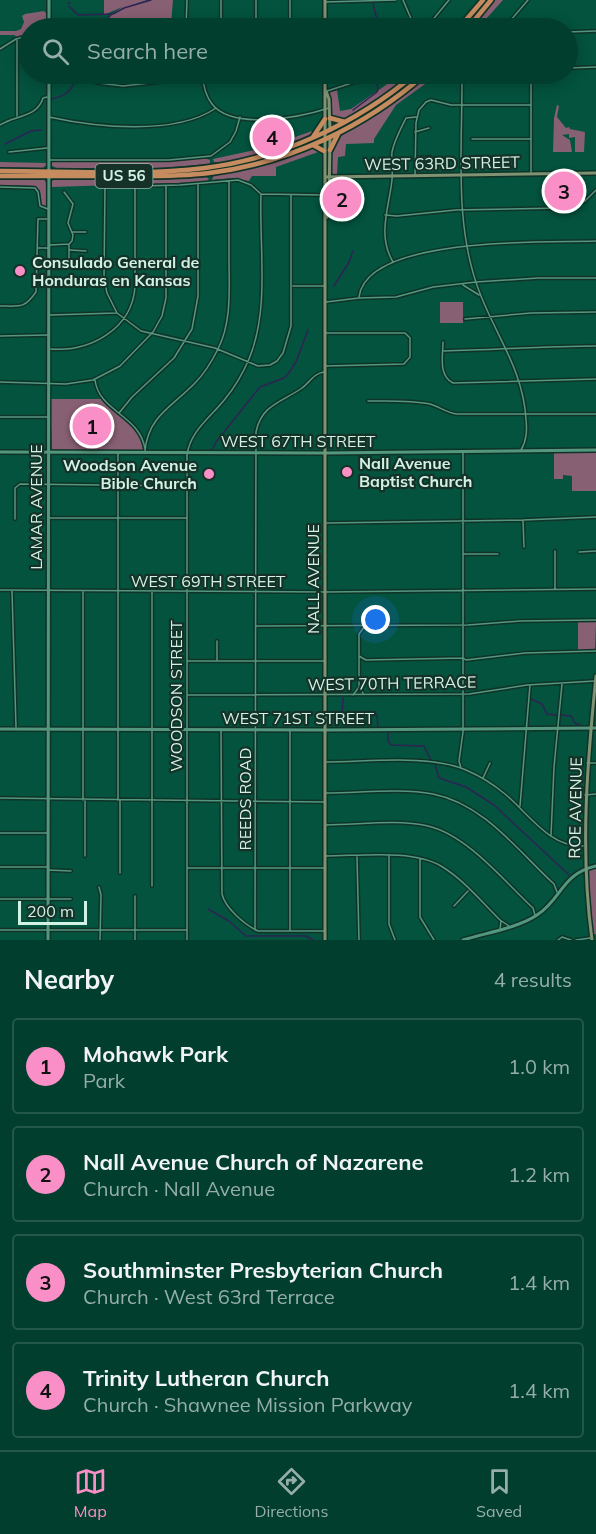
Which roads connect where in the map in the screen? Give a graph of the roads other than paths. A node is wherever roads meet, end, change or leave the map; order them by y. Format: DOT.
graph roads {
  1 [pos="49,0"];
  2 [pos="187,0"];
  3 [pos="221,0"];
  4 [pos="256,0"];
  5 [pos="290,0"];
  6 [pos="396,0"];
  7 [pos="403,0"];
  8 [pos="449,0"];
  9 [pos="483,0"];
  10 [pos="491,0"];
  11 [pos="528,0"];
  12 [pos="325,1"];
  13 [pos="358,1"];
  14 [pos="49,18"];
  15 [pos="186,18"];
  16 [pos="221,18"];
  17 [pos="256,18"];
  18 [pos="290,18"];
  19 [pos="325,18"];
  20 [pos="411,18"];
  21 [pos="434,18"];
  22 [pos="468,18"];
  23 [pos="476,18"];
  24 [pos="513,18"];
  25 [pos="596,31"];
  26 [pos="578,32"];
  27 [pos="17,39"];
  28 [pos="0,49"];
  29 [pos="578,68"];
  30 [pos="596,68"];
  31 [pos="49,84"];
  32 [pos="104,84"];
  33 [pos="130,84"];
  34 [pos="204,84"];
  35 [pos="326,84"];
  36 [pos="347,84"];
  37 [pos="402,84"];
  38 [pos="412,84"];
  39 [pos="462,84"];
  40 [pos="531,84"];
  41 [pos="326,91"];
  42 [pos="48,98"];
  43 [pos="462,105"];
  44 [pos="531,105"];
  45 [pos="216,108"];
  46 [pos="327,109"];
  47 [pos="17,116"];
  48 [pos="49,117"];
  49 [pos="240,117"];
  50 [pos="417,117"];
  51 [pos="327,118"];
  52 [pos="345,122"];
  53 [pos="0,126"];
  54 [pos="429,128"];
  55 [pos="327,131"];
  56 [pos="415,132"];
  57 [pos="338,134"];
  58 [pos="313,137"];
  59 [pos="327,139"];
  60 [pos="472,139"];
  61 [pos="531,139"];
  62 [pos="313,145"];
  63 [pos="48,148"];
  64 [pos="327,150"];
  65 [pos="9,152"];
  66 [pos="211,156"];
  67 [pos="430,157"];
  68 [pos="416,159"];
  69 [pos="49,160"];
  70 [pos="214,166"];
  71 [pos="0,171"];
  72 [pos="210,173"];
  73 [pos="596,173"];
  74 [pos="49,174"];
  75 [pos="531,174"];
  76 [pos="415,175"];
  77 [pos="462,175"];
  78 [pos="0,176"];
  79 [pos="327,176"];
  80 [pos="392,176"];
  81 [pos="229,180"];
  82 [pos="211,183"];
  83 [pos="198,184"];
  84 [pos="135,186"];
  85 [pos="166,186"];
  86 [pos="0,187"];
  87 [pos="596,190"];
  88 [pos="64,192"];
  89 [pos="261,194"];
  90 [pos="291,195"];
  91 [pos="324,195"];
  92 [pos="48,209"];
  93 [pos="463,210"];
  94 [pos="385,215"];
  95 [pos="326,218"];
  96 [pos="48,219"];
  97 [pos="72,232"];
  98 [pos="86,232"];
  99 [pos="596,241"];
  100 [pos="69,244"];
  101 [pos="49,246"];
  102 [pos="467,247"];
  103 [pos="38,248"];
  104 [pos="69,250"];
  105 [pos="86,251"];
  106 [pos="393,262"];
  107 [pos="69,264"];
  108 [pos="596,278"];
  109 [pos="49,282"];
  110 [pos="105,282"];
  111 [pos="476,282"];
  112 [pos="459,284"];
  113 [pos="292,286"];
  114 [pos="325,286"];
  115 [pos="481,297"];
  116 [pos="359,298"];
  117 [pos="325,302"];
  118 [pos="0,306"];
  119 [pos="596,312"];
  120 [pos="117,313"];
  121 [pos="48,315"];
  122 [pos="491,317"];
  123 [pos="124,319"];
  124 [pos="465,319"];
  125 [pos="325,333"];
  126 [pos="151,334"];
  127 [pos="49,335"];
  128 [pos="0,336"];
  129 [pos="186,341"];
  130 [pos="443,342"];
  131 [pos="596,346"];
  132 [pos="49,348"];
  133 [pos="507,348"];
  134 [pos="218,349"];
  135 [pos="443,351"];
  136 [pos="248,362"];
  137 [pos="325,366"];
  138 [pos="325,372"];
  139 [pos="95,379"];
  140 [pos="596,379"];
  141 [pos="519,380"];
  142 [pos="0,382"];
  143 [pos="49,383"];
  144 [pos="368,401"];
  145 [pos="119,412"];
  146 [pos="525,414"];
  147 [pos="596,414"];
  148 [pos="0,417"];
  149 [pos="49,417"];
  150 [pos="142,436"];
  151 [pos="147,436"];
  152 [pos="526,442"];
  153 [pos="596,450"];
  154 [pos="463,451"];
  155 [pos="520,451"];
  156 [pos="531,451"];
  157 [pos="0,452"];
  158 [pos="48,452"];
  159 [pos="118,453"];
  160 [pos="145,453"];
  161 [pos="188,453"];
  162 [pos="255,453"];
  163 [pos="325,453"];
  164 [pos="48,485"];
  165 [pos="117,486"];
  166 [pos="186,486"];
  167 [pos="596,517"];
  168 [pos="48,518"];
  169 [pos="117,518"];
  170 [pos="187,518"];
  171 [pos="15,519"];
  172 [pos="523,520"];
  173 [pos="463,521"];
  174 [pos="325,523"];
  175 [pos="524,547"];
  176 [pos="555,551"];
  177 [pos="596,551"];
  178 [pos="579,552"];
  179 [pos="463,554"];
  180 [pos="498,554"];
  181 [pos="555,589"];
  182 [pos="596,589"];
  183 [pos="0,590"];
  184 [pos="12,590"];
  185 [pos="463,590"];
  186 [pos="48,591"];
  187 [pos="83,591"];
  188 [pos="117,591"];
  189 [pos="152,591"];
  190 [pos="186,591"];
  191 [pos="256,591"];
  192 [pos="325,592"];
  193 [pos="596,620"];
  194 [pos="463,625"];
  195 [pos="256,626"];
  196 [pos="325,626"];
  197 [pos="352,626"];
  198 [pos="366,626"];
  199 [pos="359,634"];
  200 [pos="217,641"];
  201 [pos="596,651"];
  202 [pos="359,656"];
  203 [pos="463,658"];
  204 [pos="366,660"];
  205 [pos="186,661"];
  206 [pos="217,661"];
  207 [pos="256,661"];
  208 [pos="325,661"];
  209 [pos="359,665"];
  210 [pos="596,676"];
  211 [pos="596,681"];
  212 [pos="562,683"];
  213 [pos="531,684"];
  214 [pos="359,686"];
  215 [pos="463,693"];
  216 [pos="186,695"];
  217 [pos="256,695"];
  218 [pos="353,695"];
  219 [pos="365,695"];
  220 [pos="325,696"];
  221 [pos="525,728"];
  222 [pos="557,728"];
  223 [pos="590,728"];
  224 [pos="596,728"];
  225 [pos="0,729"];
  226 [pos="16,729"];
  227 [pos="48,729"];
  228 [pos="463,729"];
  229 [pos="83,730"];
  230 [pos="117,730"];
  231 [pos="152,730"];
  232 [pos="186,730"];
  233 [pos="221,730"];
  234 [pos="256,730"];
  235 [pos="290,730"];
  236 [pos="325,730"];
  237 [pos="459,761"];
  238 [pos="325,762"];
  239 [pos="490,763"];
  240 [pos="587,763"];
  241 [pos="596,763"];
  242 [pos="454,766"];
  243 [pos="461,768"];
  244 [pos="483,778"];
  245 [pos="325,793"];
  246 [pos="596,794"];
  247 [pos="585,795"];
  248 [pos="0,798"];
  249 [pos="48,800"];
  250 [pos="84,800"];
  251 [pos="119,800"];
  252 [pos="152,801"];
  253 [pos="187,801"];
  254 [pos="221,801"];
  255 [pos="256,801"];
  256 [pos="290,802"];
  257 [pos="326,802"];
  258 [pos="520,807"];
  259 [pos="325,825"];
  260 [pos="0,833"];
  261 [pos="48,833"];
  262 [pos="551,836"];
  263 [pos="584,846"];
  264 [pos="86,856"];
  265 [pos="325,856"];
  266 [pos="357,856"];
  267 [pos="389,856"];
  268 [pos="419,857"];
  269 [pos="425,859"];
  270 [pos="420,864"];
  271 [pos="596,866"];
  272 [pos="0,867"];
  273 [pos="187,868"];
  274 [pos="222,868"];
  275 [pos="256,868"];
  276 [pos="291,868"];
  277 [pos="325,868"];
  278 [pos="48,869"];
  279 [pos="585,870"];
  280 [pos="71,871"];
  281 [pos="120,873"];
  282 [pos="554,885"];
  283 [pos="152,886"];
  284 [pos="562,886"];
  285 [pos="99,887"];
  286 [pos="469,890"];
  287 [pos="557,893"];
  288 [pos="135,896"];
  289 [pos="0,899"];
  290 [pos="48,899"];
  291 [pos="71,899"];
  292 [pos="454,906"];
  293 [pos="532,908"];
  294 [pos="544,910"];
  295 [pos="535,917"];
  296 [pos="500,920"];
  297 [pos="510,926"];
  298 [pos="48,929"];
  299 [pos="101,929"];
  300 [pos="135,929"];
  301 [pos="500,929"];
  302 [pos="0,930"];
  303 [pos="186,930"];
  304 [pos="255,930"];
  305 [pos="290,931"];
  306 [pos="326,931"];
  307 [pos="591,939"];
  308 [pos="48,940"];
  309 [pos="100,940"];
  310 [pos="135,940"];
  311 [pos="186,940"];
  312 [pos="326,940"];
  313 [pos="359,940"];
  314 [pos="395,940"];
  315 [pos="434,940"];
  316 [pos="462,940"];
  317 [pos="558,940"];
  318 [pos="571,940"];
  319 [pos="576,940"];
  1 -- 14 [label="street"];
  2 -- 15 [label="street"];
  3 -- 16 [label="street"];
  4 -- 17 [label="street"];
  5 -- 18 [label="street"];
  6 -- 13 [label="street"];
  7 -- 20 [label="street"];
  8 -- 21 [label="street"];
  9 -- 22 [label="highway"];
  10 -- 23 [label="highway"];
  11 -- 24 [label="street"];
  12 -- 13 [label="street"];
  12 -- 19 [label="main road"];
  25 -- 26 [label="street"];
  27 -- 28 [label="street"];
  27 -- 47 [label="street"];
  29 -- 30 [label="street"];
  31 -- 42 [label="street, LAMAR AVENUE"];
  32 -- 33 [label="street"];
  34 -- 45 [label="street"];
  35 -- 41 [label="main road, NALL AVENUE"];
  36 -- 41 [label="street"];
  37 -- 52 [label="highway, US 56"];
  38 -- 57 [label="highway, US 56"];
  39 -- 43 [label="street"];
  40 -- 44 [label="street"];
  41 -- 46 [label="main road, NALL AVENUE"];
  42 -- 47 [label="street"];
  42 -- 48 [label="street, LAMAR AVENUE"];
  43 -- 44 [label="street"];
  43 -- 50 [label="street"];
  43 -- 77 [label="street"];
  44 -- 61 [label="street"];
  45 -- 48 [label="street"];
  45 -- 49 [label="street"];
  46 -- 49 [label="street"];
  46 -- 51 [label="main road, NALL AVENUE"];
  47 -- 53 [label="street"];
  48 -- 63 [label="street, LAMAR AVENUE"];
  49 -- 66 [label="street"];
  50 -- 56 [label="street"];
  50 -- 80 [label="street"];
  51 -- 52 [label="highway"];
  51 -- 55 [label="main road, NALL AVENUE"];
  51 -- 58 [label="highway"];
  52 -- 55 [label="highway, US 56"];
  54 -- 56 [label="street"];
  55 -- 58 [label="highway, US 56"];
  55 -- 59 [label="main road, NALL AVENUE"];
  56 -- 68 [label="street"];
  57 -- 59 [label="highway, US 56"];
  57 -- 64 [label="highway"];
  58 -- 70 [label="highway, US 56"];
  59 -- 62 [label="highway, US 56"];
  59 -- 64 [label="main road, NALL AVENUE"];
  60 -- 61 [label="street"];
  61 -- 75 [label="street"];
  62 -- 64 [label="highway"];
  62 -- 72 [label="highway, US 56"];
  63 -- 65 [label="street"];
  63 -- 69 [label="street, LAMAR AVENUE"];
  64 -- 79 [label="main road, NALL AVENUE"];
  66 -- 69 [label="street"];
  66 -- 70 [label="street"];
  67 -- 68 [label="street"];
  68 -- 76 [label="street"];
  69 -- 74 [label="street, LAMAR AVENUE"];
  70 -- 74 [label="highway, US 56"];
  71 -- 74 [label="highway, US 56"];
  72 -- 74 [label="highway, US 56"];
  72 -- 82 [label="street"];
  73 -- 75 [label="main road, WEST 63RD STREET"];
  74 -- 78 [label="highway, US 56"];
  74 -- 92 [label="street, LAMAR AVENUE"];
  75 -- 77 [label="main road, WEST 63RD STREET"];
  76 -- 77 [label="main road, WEST 63RD STREET"];
  76 -- 80 [label="main road, WEST 63RD STREET"];
  77 -- 93 [label="street"];
  79 -- 80 [label="main road, WEST 63RD STREET"];
  79 -- 91 [label="main road, NALL AVENUE"];
  79 -- 95 [label="main road, NALL AVENUE"];
  80 -- 94 [label="street"];
  81 -- 82 [label="street"];
  81 -- 89 [label="street"];
  81 -- 134 [label="street"];
  82 -- 83 [label="street"];
  83 -- 85 [label="street"];
  83 -- 129 [label="street"];
  84 -- 85 [label="street"];
  84 -- 110 [label="street"];
  84 -- 123 [label="street"];
  85 -- 126 [label="street"];
  86 -- 92 [label="street"];
  87 -- 93 [label="street"];
  88 -- 97 [label="street"];
  89 -- 90 [label="street"];
  89 -- 136 [label="street"];
  90 -- 91 [label="street"];
  90 -- 113 [label="street"];
  91 -- 95 [label="main road, NALL AVENUE"];
  92 -- 96 [label="street, LAMAR AVENUE"];
  93 -- 94 [label="street"];
  93 -- 102 [label="street"];
  94 -- 106 [label="street"];
  95 -- 114 [label="main road, NALL AVENUE"];
  96 -- 101 [label="street, LAMAR AVENUE"];
  96 -- 103 [label="street"];
  97 -- 98 [label="street"];
  97 -- 100 [label="street"];
  99 -- 102 [label="street"];
  100 -- 101 [label="street"];
  100 -- 104 [label="street"];
  101 -- 103 [label="street"];
  101 -- 109 [label="street, LAMAR AVENUE"];
  102 -- 106 [label="street"];
  102 -- 111 [label="street"];
  103 -- 118 [label="street"];
  104 -- 105 [label="street"];
  104 -- 107 [label="street"];
  106 -- 116 [label="street"];
  108 -- 111 [label="street"];
  109 -- 110 [label="street"];
  109 -- 121 [label="street, LAMAR AVENUE"];
  110 -- 120 [label="street"];
  111 -- 112 [label="street"];
  111 -- 115 [label="street"];
  112 -- 115 [label="street"];
  112 -- 116 [label="street"];
  113 -- 114 [label="street"];
  113 -- 136 [label="street"];
  114 -- 117 [label="main road, NALL AVENUE"];
  115 -- 122 [label="street"];
  116 -- 117 [label="street"];
  117 -- 125 [label="main road, NALL AVENUE"];
  119 -- 122 [label="street"];
  120 -- 121 [label="street"];
  120 -- 123 [label="street"];
  121 -- 127 [label="street, LAMAR AVENUE"];
  122 -- 124 [label="street"];
  122 -- 133 [label="street"];
  123 -- 126 [label="street"];
  123 -- 132 [label="street"];
  125 -- 137 [label="main road, NALL AVENUE"];
  125 -- 137 [label="street"];
  126 -- 129 [label="street"];
  126 -- 139 [label="street"];
  127 -- 128 [label="street"];
  127 -- 132 [label="street, LAMAR AVENUE"];
  129 -- 134 [label="street"];
  129 -- 145 [label="street"];
  130 -- 135 [label="street"];
  131 -- 133 [label="street"];
  132 -- 143 [label="street, LAMAR AVENUE"];
  133 -- 135 [label="street"];
  133 -- 141 [label="street"];
  134 -- 136 [label="street"];
  134 -- 151 [label="street"];
  135 -- 141 [label="street"];
  136 -- 161 [label="street"];
  137 -- 138 [label="main road, NALL AVENUE"];
  138 -- 162 [label="street, REEDS ROAD"];
  138 -- 163 [label="main road, NALL AVENUE"];
  139 -- 143 [label="street"];
  139 -- 145 [label="street"];
  140 -- 141 [label="street"];
  141 -- 146 [label="street"];
  142 -- 143 [label="street"];
  143 -- 149 [label="street, LAMAR AVENUE"];
  144 -- 146 [label="street"];
  145 -- 150 [label="street"];
  146 -- 147 [label="street"];
  146 -- 152 [label="street"];
  148 -- 149 [label="street"];
  149 -- 158 [label="street, LAMAR AVENUE"];
  150 -- 151 [label="street"];
  150 -- 160 [label="street"];
  151 -- 160 [label="street"];
  152 -- 155 [label="street"];
  152 -- 156 [label="street"];
  153 -- 156 [label="street, WEST 67TH STREET"];
  154 -- 155 [label="street, WEST 67TH STREET"];
  154 -- 163 [label="street, WEST 67TH STREET"];
  154 -- 173 [label="street"];
  155 -- 156 [label="street, WEST 67TH STREET"];
  157 -- 158 [label="street, WEST 67TH STREET"];
  158 -- 159 [label="street, WEST 67TH STREET"];
  158 -- 164 [label="street, LAMAR AVENUE"];
  159 -- 160 [label="street, WEST 67TH STREET"];
  159 -- 165 [label="street"];
  160 -- 161 [label="street, WEST 67TH STREET"];
  161 -- 162 [label="street, WEST 67TH STREET"];
  161 -- 166 [label="street, WOODSON STREET"];
  162 -- 163 [label="street, WEST 67TH STREET"];
  162 -- 191 [label="street, REEDS ROAD"];
  163 -- 174 [label="main road, NALL AVENUE"];
  164 -- 165 [label="street"];
  164 -- 168 [label="street, LAMAR AVENUE"];
  164 -- 171 [label="street"];
  165 -- 166 [label="street"];
  165 -- 169 [label="street"];
  166 -- 170 [label="street, WOODSON STREET"];
  167 -- 172 [label="street"];
  168 -- 169 [label="street"];
  168 -- 186 [label="street, LAMAR AVENUE"];
  169 -- 170 [label="street"];
  169 -- 188 [label="street"];
  170 -- 190 [label="street, WOODSON STREET"];
  172 -- 173 [label="street"];
  172 -- 175 [label="street"];
  173 -- 174 [label="street"];
  173 -- 179 [label="street"];
  174 -- 192 [label="main road, NALL AVENUE"];
  176 -- 181 [label="street"];
  177 -- 178 [label="street"];
  179 -- 180 [label="street"];
  179 -- 185 [label="street"];
  181 -- 182 [label="street, WEST 69TH STREET"];
  181 -- 185 [label="street, WEST 69TH STREET"];
  183 -- 184 [label="street, WEST 69TH STREET"];
  184 -- 186 [label="street, WEST 69TH STREET"];
  184 -- 226 [label="street"];
  185 -- 192 [label="street, WEST 69TH STREET"];
  185 -- 194 [label="street"];
  186 -- 187 [label="street, WEST 69TH STREET"];
  186 -- 227 [label="street, LAMAR AVENUE"];
  187 -- 188 [label="street, WEST 69TH STREET"];
  187 -- 229 [label="street"];
  188 -- 189 [label="street, WEST 69TH STREET"];
  188 -- 230 [label="street"];
  189 -- 190 [label="street, WEST 69TH STREET"];
  189 -- 231 [label="street"];
  190 -- 191 [label="street, WEST 69TH STREET"];
  190 -- 205 [label="street, WOODSON STREET"];
  191 -- 192 [label="street, WEST 69TH STREET"];
  191 -- 195 [label="street, REEDS ROAD"];
  192 -- 196 [label="main road, NALL AVENUE"];
  193 -- 194 [label="street"];
  194 -- 198 [label="street"];
  194 -- 203 [label="street"];
  195 -- 196 [label="street"];
  195 -- 207 [label="street, REEDS ROAD"];
  196 -- 197 [label="street"];
  196 -- 208 [label="main road, NALL AVENUE"];
  197 -- 198 [label="street"];
  197 -- 199 [label="street"];
  198 -- 199 [label="street"];
  199 -- 202 [label="street"];
  200 -- 206 [label="street"];
  201 -- 203 [label="street"];
  202 -- 204 [label="street"];
  202 -- 209 [label="street"];
  203 -- 204 [label="street"];
  203 -- 215 [label="street"];
  204 -- 209 [label="street"];
  205 -- 206 [label="street"];
  205 -- 216 [label="street, WOODSON STREET"];
  206 -- 207 [label="street"];
  207 -- 208 [label="street"];
  207 -- 217 [label="street, REEDS ROAD"];
  208 -- 220 [label="main road, NALL AVENUE"];
  209 -- 214 [label="street"];
  210 -- 211 [label="main road, ROE AVENUE"];
  211 -- 212 [label="street, WEST 70TH TERRACE"];
  211 -- 223 [label="main road, ROE AVENUE"];
  212 -- 213 [label="street, WEST 70TH TERRACE"];
  212 -- 222 [label="street"];
  213 -- 215 [label="street, WEST 70TH TERRACE"];
  213 -- 221 [label="street"];
  214 -- 218 [label="street"];
  214 -- 219 [label="street"];
  215 -- 219 [label="street, WEST 70TH TERRACE"];
  215 -- 228 [label="street"];
  216 -- 217 [label="street, WEST 70TH TERRACE"];
  216 -- 232 [label="street, WOODSON STREET"];
  217 -- 220 [label="street, WEST 70TH TERRACE"];
  217 -- 234 [label="street, REEDS ROAD"];
  218 -- 219 [label="street, WEST 70TH TERRACE"];
  218 -- 220 [label="street, WEST 70TH TERRACE"];
  220 -- 236 [label="main road, NALL AVENUE"];
  221 -- 222 [label="street, WEST 71ST STREET"];
  221 -- 228 [label="street, WEST 71ST STREET"];
  221 -- 258 [label="street"];
  222 -- 223 [label="street, WEST 71ST STREET"];
  222 -- 262 [label="street"];
  223 -- 224 [label="street, WEST 71ST STREET"];
  223 -- 240 [label="main road, ROE AVENUE"];
  225 -- 226 [label="street, WEST 71ST STREET"];
  226 -- 227 [label="street, WEST 71ST STREET"];
  227 -- 229 [label="street, WEST 71ST STREET"];
  227 -- 249 [label="street, LAMAR AVENUE"];
  228 -- 236 [label="street, WEST 71ST STREET"];
  228 -- 237 [label="street"];
  229 -- 230 [label="street, WEST 71ST STREET"];
  229 -- 250 [label="street"];
  230 -- 231 [label="street, WEST 71ST STREET"];
  230 -- 251 [label="street"];
  231 -- 232 [label="street, WEST 71ST STREET"];
  231 -- 252 [label="street"];
  232 -- 233 [label="street, WEST 71ST STREET"];
  232 -- 253 [label="street, WOODSON STREET"];
  233 -- 234 [label="street, WEST 71ST STREET"];
  233 -- 254 [label="street"];
  234 -- 235 [label="street, WEST 71ST STREET"];
  234 -- 255 [label="street, REEDS ROAD"];
  235 -- 236 [label="street, WEST 71ST STREET"];
  235 -- 256 [label="street"];
  236 -- 238 [label="main road, NALL AVENUE"];
  237 -- 242 [label="street"];
  237 -- 243 [label="street"];
  238 -- 242 [label="street"];
  238 -- 245 [label="main road, NALL AVENUE"];
  239 -- 244 [label="street"];
  240 -- 241 [label="street"];
  240 -- 247 [label="main road, ROE AVENUE"];
  242 -- 243 [label="street"];
  243 -- 244 [label="street"];
  244 -- 258 [label="street"];
  245 -- 257 [label="main road, NALL AVENUE"];
  245 -- 282 [label="street"];
  246 -- 247 [label="street"];
  247 -- 263 [label="main road, ROE AVENUE"];
  248 -- 249 [label="street"];
  249 -- 250 [label="street"];
  249 -- 261 [label="street, LAMAR AVENUE"];
  250 -- 251 [label="street"];
  250 -- 264 [label="street"];
  251 -- 252 [label="street"];
  251 -- 281 [label="street"];
  252 -- 253 [label="street"];
  252 -- 283 [label="street"];
  253 -- 254 [label="street"];
  253 -- 273 [label="street, WOODSON STREET"];
  254 -- 255 [label="street"];
  254 -- 274 [label="street"];
  255 -- 256 [label="street"];
  255 -- 275 [label="street, REEDS ROAD"];
  256 -- 257 [label="street"];
  256 -- 276 [label="street"];
  257 -- 259 [label="main road, NALL AVENUE"];
  258 -- 262 [label="street"];
  259 -- 265 [label="main road, NALL AVENUE"];
  259 -- 293 [label="street"];
  260 -- 261 [label="street"];
  261 -- 278 [label="street, LAMAR AVENUE"];
  262 -- 263 [label="street"];
  263 -- 279 [label="main road, ROE AVENUE"];
  265 -- 266 [label="street"];
  265 -- 277 [label="main road, NALL AVENUE"];
  266 -- 267 [label="street"];
  266 -- 313 [label="street"];
  267 -- 268 [label="street"];
  267 -- 314 [label="street"];
  268 -- 269 [label="street"];
  268 -- 270 [label="street"];
  269 -- 270 [label="street"];
  269 -- 286 [label="street"];
  270 -- 315 [label="street"];
  271 -- 279 [label="street"];
  272 -- 278 [label="street"];
  273 -- 274 [label="street"];
  273 -- 303 [label="street, WOODSON STREET"];
  274 -- 275 [label="street"];
  274 -- 304 [label="street"];
  275 -- 276 [label="street"];
  275 -- 304 [label="street, REEDS ROAD"];
  276 -- 277 [label="street"];
  276 -- 305 [label="street"];
  277 -- 306 [label="main road, NALL AVENUE"];
  278 -- 280 [label="street"];
  278 -- 290 [label="street, LAMAR AVENUE"];
  279 -- 284 [label="street"];
  279 -- 307 [label="main road, ROE AVENUE"];
  282 -- 284 [label="street"];
  282 -- 287 [label="street"];
  284 -- 287 [label="street"];
  285 -- 299 [label="street"];
  286 -- 292 [label="street"];
  286 -- 296 [label="street"];
  287 -- 294 [label="street"];
  288 -- 300 [label="street"];
  289 -- 290 [label="street"];
  290 -- 291 [label="street"];
  290 -- 298 [label="street, LAMAR AVENUE"];
  293 -- 294 [label="street"];
  293 -- 295 [label="street"];
  294 -- 295 [label="street"];
  295 -- 297 [label="street"];
  296 -- 297 [label="street"];
  296 -- 301 [label="street"];
  297 -- 301 [label="street"];
  298 -- 299 [label="street"];
  298 -- 302 [label="street"];
  298 -- 308 [label="street, LAMAR AVENUE"];
  299 -- 300 [label="street"];
  299 -- 309 [label="street"];
  300 -- 303 [label="street"];
  300 -- 310 [label="street"];
  301 -- 316 [label="street"];
  303 -- 311 [label="street, WOODSON STREET"];
  304 -- 305 [label="street"];
  305 -- 306 [label="street"];
  306 -- 312 [label="main road, NALL AVENUE"];
  307 -- 319 [label="street"];
  317 -- 318 [label="street"];
}
